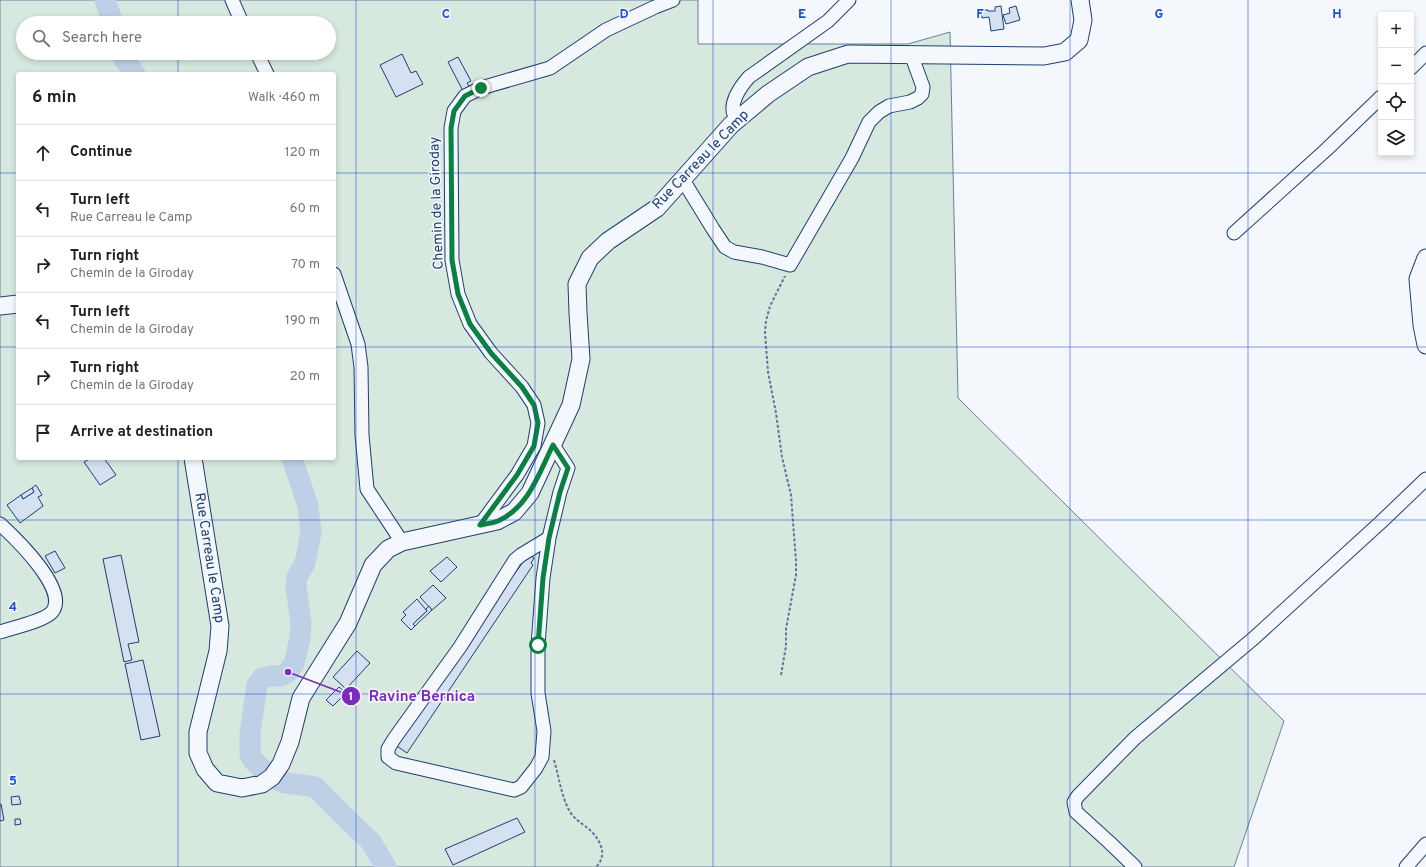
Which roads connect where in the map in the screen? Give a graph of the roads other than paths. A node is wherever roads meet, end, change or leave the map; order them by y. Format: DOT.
graph roads {
  1 [pos="232,0"];
  2 [pos="674,0"];
  3 [pos="849,0"];
  4 [pos="1080,0"];
  5 [pos="239,16"];
  6 [pos="1426,53"];
  7 [pos="911,54"];
  8 [pos="260,60"];
  9 [pos="1414,65"];
  10 [pos="266,72"];
  11 [pos="1378,101"];
  12 [pos="737,119"];
  13 [pos="683,180"];
  14 [pos="1234,232"];
  15 [pos="1426,258"];
  16 [pos="336,280"];
  17 [pos="16,304"];
  18 [pos="0,306"];
  19 [pos="1426,345"];
  20 [pos="553,445"];
  21 [pos="193,460"];
  22 [pos="1426,479"];
  23 [pos="0,524"];
  24 [pos="480,525"];
  25 [pos="549,538"];
  26 [pos="402,542"];
  27 [pos="0,632"];
  28 [pos="1426,844"];
  29 [pos="1135,867"];
  30 [pos="1406,867"];
  1 -- 5 [label="street"];
  2 -- 24 [label="street, Chemin de la Giroday"];
  3 -- 12 [label="street"];
  4 -- 7 [label="main road, Rue Carreau le Camp"];
  6 -- 9 [label="street"];
  7 -- 12 [label="main road, Rue Carreau le Camp"];
  7 -- 13 [label="street"];
  8 -- 10 [label="street"];
  11 -- 14 [label="street"];
  12 -- 13 [label="main road, Rue Carreau le Camp"];
  13 -- 20 [label="main road, Rue Carreau le Camp"];
  15 -- 19 [label="main road"];
  16 -- 26 [label="street"];
  17 -- 18 [label="main road"];
  20 -- 24 [label="main road, Rue Carreau le Camp"];
  20 -- 25 [label="street"];
  21 -- 26 [label="main road, Rue Carreau le Camp"];
  22 -- 29 [label="street"];
  23 -- 27 [label="street"];
  24 -- 26 [label="main road, Rue Carreau le Camp"];
  25 -- 25 [label="street"];
  28 -- 30 [label="street"];
}
